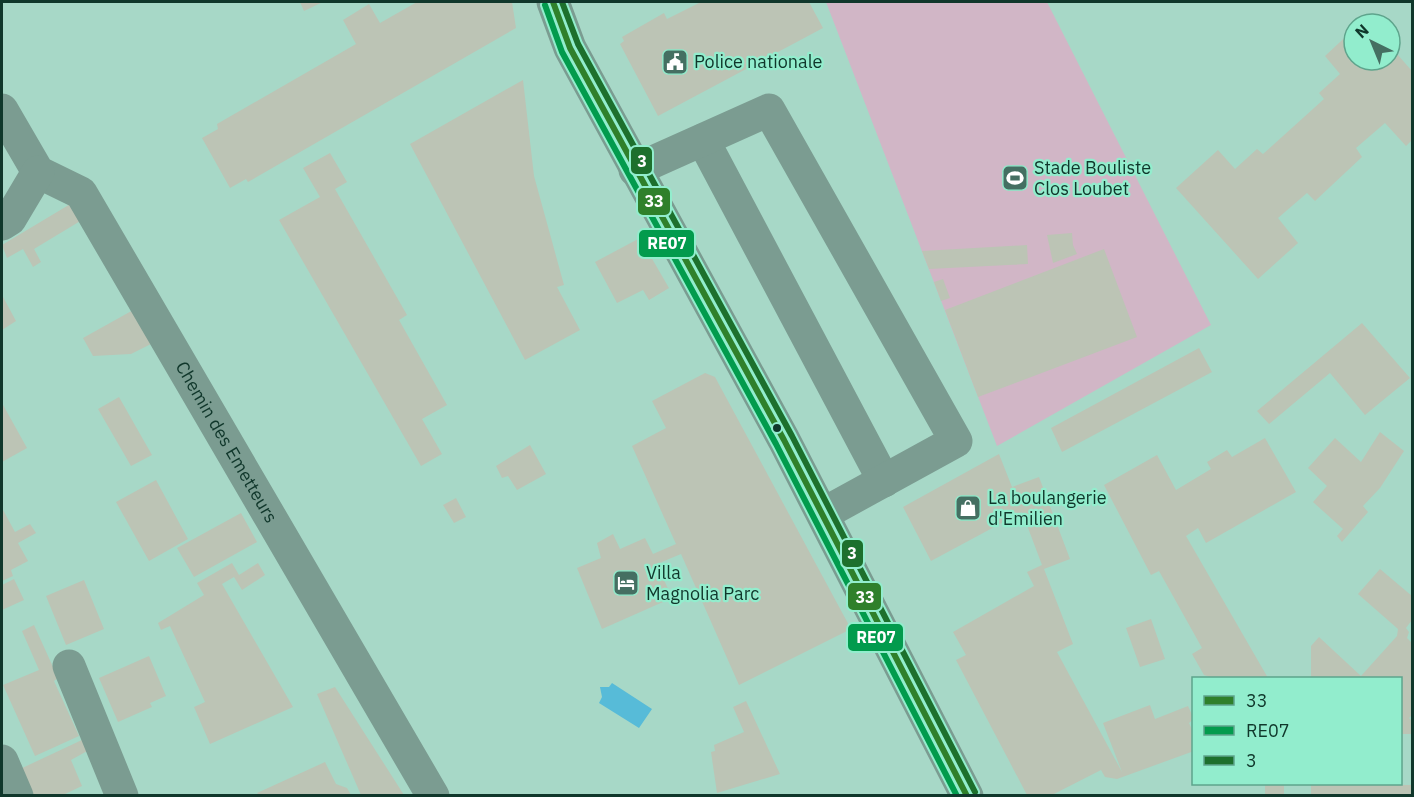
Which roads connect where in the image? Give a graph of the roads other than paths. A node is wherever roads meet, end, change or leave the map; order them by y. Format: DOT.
graph roads {
  1 [pos="553,2"];
  2 [pos="2,110"];
  3 [pos="703,140"];
  4 [pos="635,170"];
  5 [pos="38,172"];
  6 [pos="2,224"];
  7 [pos="884,481"];
  8 [pos="823,514"];
  9 [pos="69,666"];
  10 [pos="2,761"];
  11 [pos="17,795"];
  12 [pos="122,795"];
  13 [pos="433,795"];
  14 [pos="967,795"];
  1 -- 4 [label="street"];
  2 -- 5 [label="street"];
  3 -- 4 [label="street"];
  3 -- 7 [label="street"];
  3 -- 7 [label="street"];
  4 -- 8 [label="street"];
  5 -- 6 [label="street"];
  5 -- 13 [label="street, Chemin des Emetteurs"];
  7 -- 8 [label="street"];
  8 -- 14 [label="street"];
  9 -- 12 [label="street"];
  10 -- 11 [label="street"];
}
